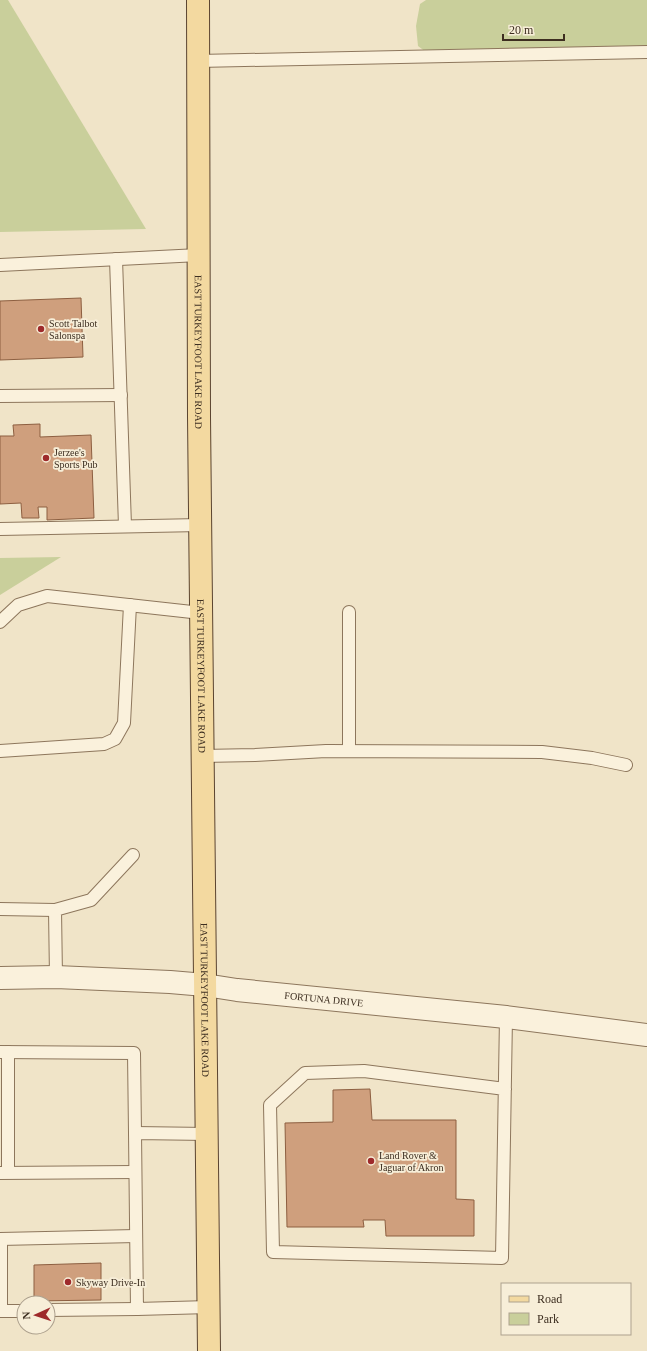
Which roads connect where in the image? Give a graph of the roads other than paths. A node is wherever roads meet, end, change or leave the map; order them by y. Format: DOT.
graph roads {
  1 [pos="198,0"];
  2 [pos="647,52"];
  3 [pos="198,61"];
  4 [pos="199,256"];
  5 [pos="116,259"];
  6 [pos="0,265"];
  7 [pos="121,395"];
  8 [pos="0,396"];
  9 [pos="200,525"];
  10 [pos="125,526"];
  11 [pos="0,529"];
  12 [pos="130,605"];
  13 [pos="349,612"];
  14 [pos="201,613"];
  15 [pos="0,622"];
  16 [pos="349,750"];
  17 [pos="0,751"];
  18 [pos="202,756"];
  19 [pos="626,765"];
  20 [pos="133,855"];
  21 [pos="0,909"];
  22 [pos="55,910"];
  23 [pos="56,977"];
  24 [pos="0,978"];
  25 [pos="205,985"];
  26 [pos="506,1017"];
  27 [pos="647,1035"];
  28 [pos="4,1052"];
  29 [pos="505,1089"];
  30 [pos="135,1133"];
  31 [pos="207,1134"];
  32 [pos="135,1172"];
  33 [pos="4,1173"];
  34 [pos="136,1236"];
  35 [pos="0,1239"];
  36 [pos="209,1308"];
  37 [pos="137,1309"];
  38 [pos="56,1310"];
  39 [pos="16,1311"];
  40 [pos="209,1351"];
  1 -- 3 [label="main road, EAST TURKEYFOOT LAKE ROAD"];
  2 -- 3 [label="lane"];
  3 -- 4 [label="main road, EAST TURKEYFOOT LAKE ROAD"];
  4 -- 5 [label="lane"];
  4 -- 9 [label="main road, EAST TURKEYFOOT LAKE ROAD"];
  5 -- 6 [label="lane"];
  5 -- 7 [label="lane"];
  7 -- 8 [label="lane"];
  7 -- 10 [label="lane"];
  9 -- 10 [label="lane"];
  9 -- 14 [label="main road, EAST TURKEYFOOT LAKE ROAD"];
  10 -- 11 [label="lane"];
  12 -- 14 [label="lane"];
  12 -- 15 [label="lane"];
  12 -- 17 [label="lane"];
  13 -- 16 [label="lane"];
  14 -- 18 [label="main road, EAST TURKEYFOOT LAKE ROAD"];
  16 -- 18 [label="lane"];
  16 -- 19 [label="lane"];
  18 -- 25 [label="main road, EAST TURKEYFOOT LAKE ROAD"];
  20 -- 22 [label="lane"];
  21 -- 22 [label="lane"];
  22 -- 23 [label="lane"];
  23 -- 24 [label="street, FORTUNA DRIVE"];
  23 -- 25 [label="street, FORTUNA DRIVE"];
  25 -- 26 [label="street, FORTUNA DRIVE"];
  25 -- 31 [label="main road, EAST TURKEYFOOT LAKE ROAD"];
  26 -- 27 [label="street, FORTUNA DRIVE"];
  26 -- 29 [label="lane"];
  28 -- 30 [label="lane"];
  28 -- 33 [label="lane"];
  29 -- 29 [label="lane"];
  30 -- 31 [label="lane"];
  30 -- 32 [label="lane"];
  31 -- 36 [label="main road, EAST TURKEYFOOT LAKE ROAD"];
  32 -- 33 [label="lane"];
  32 -- 34 [label="lane"];
  34 -- 35 [label="lane"];
  34 -- 37 [label="lane"];
  35 -- 39 [label="lane"];
  36 -- 37 [label="lane"];
  36 -- 40 [label="main road, EAST TURKEYFOOT LAKE ROAD"];
  37 -- 38 [label="lane"];
}
